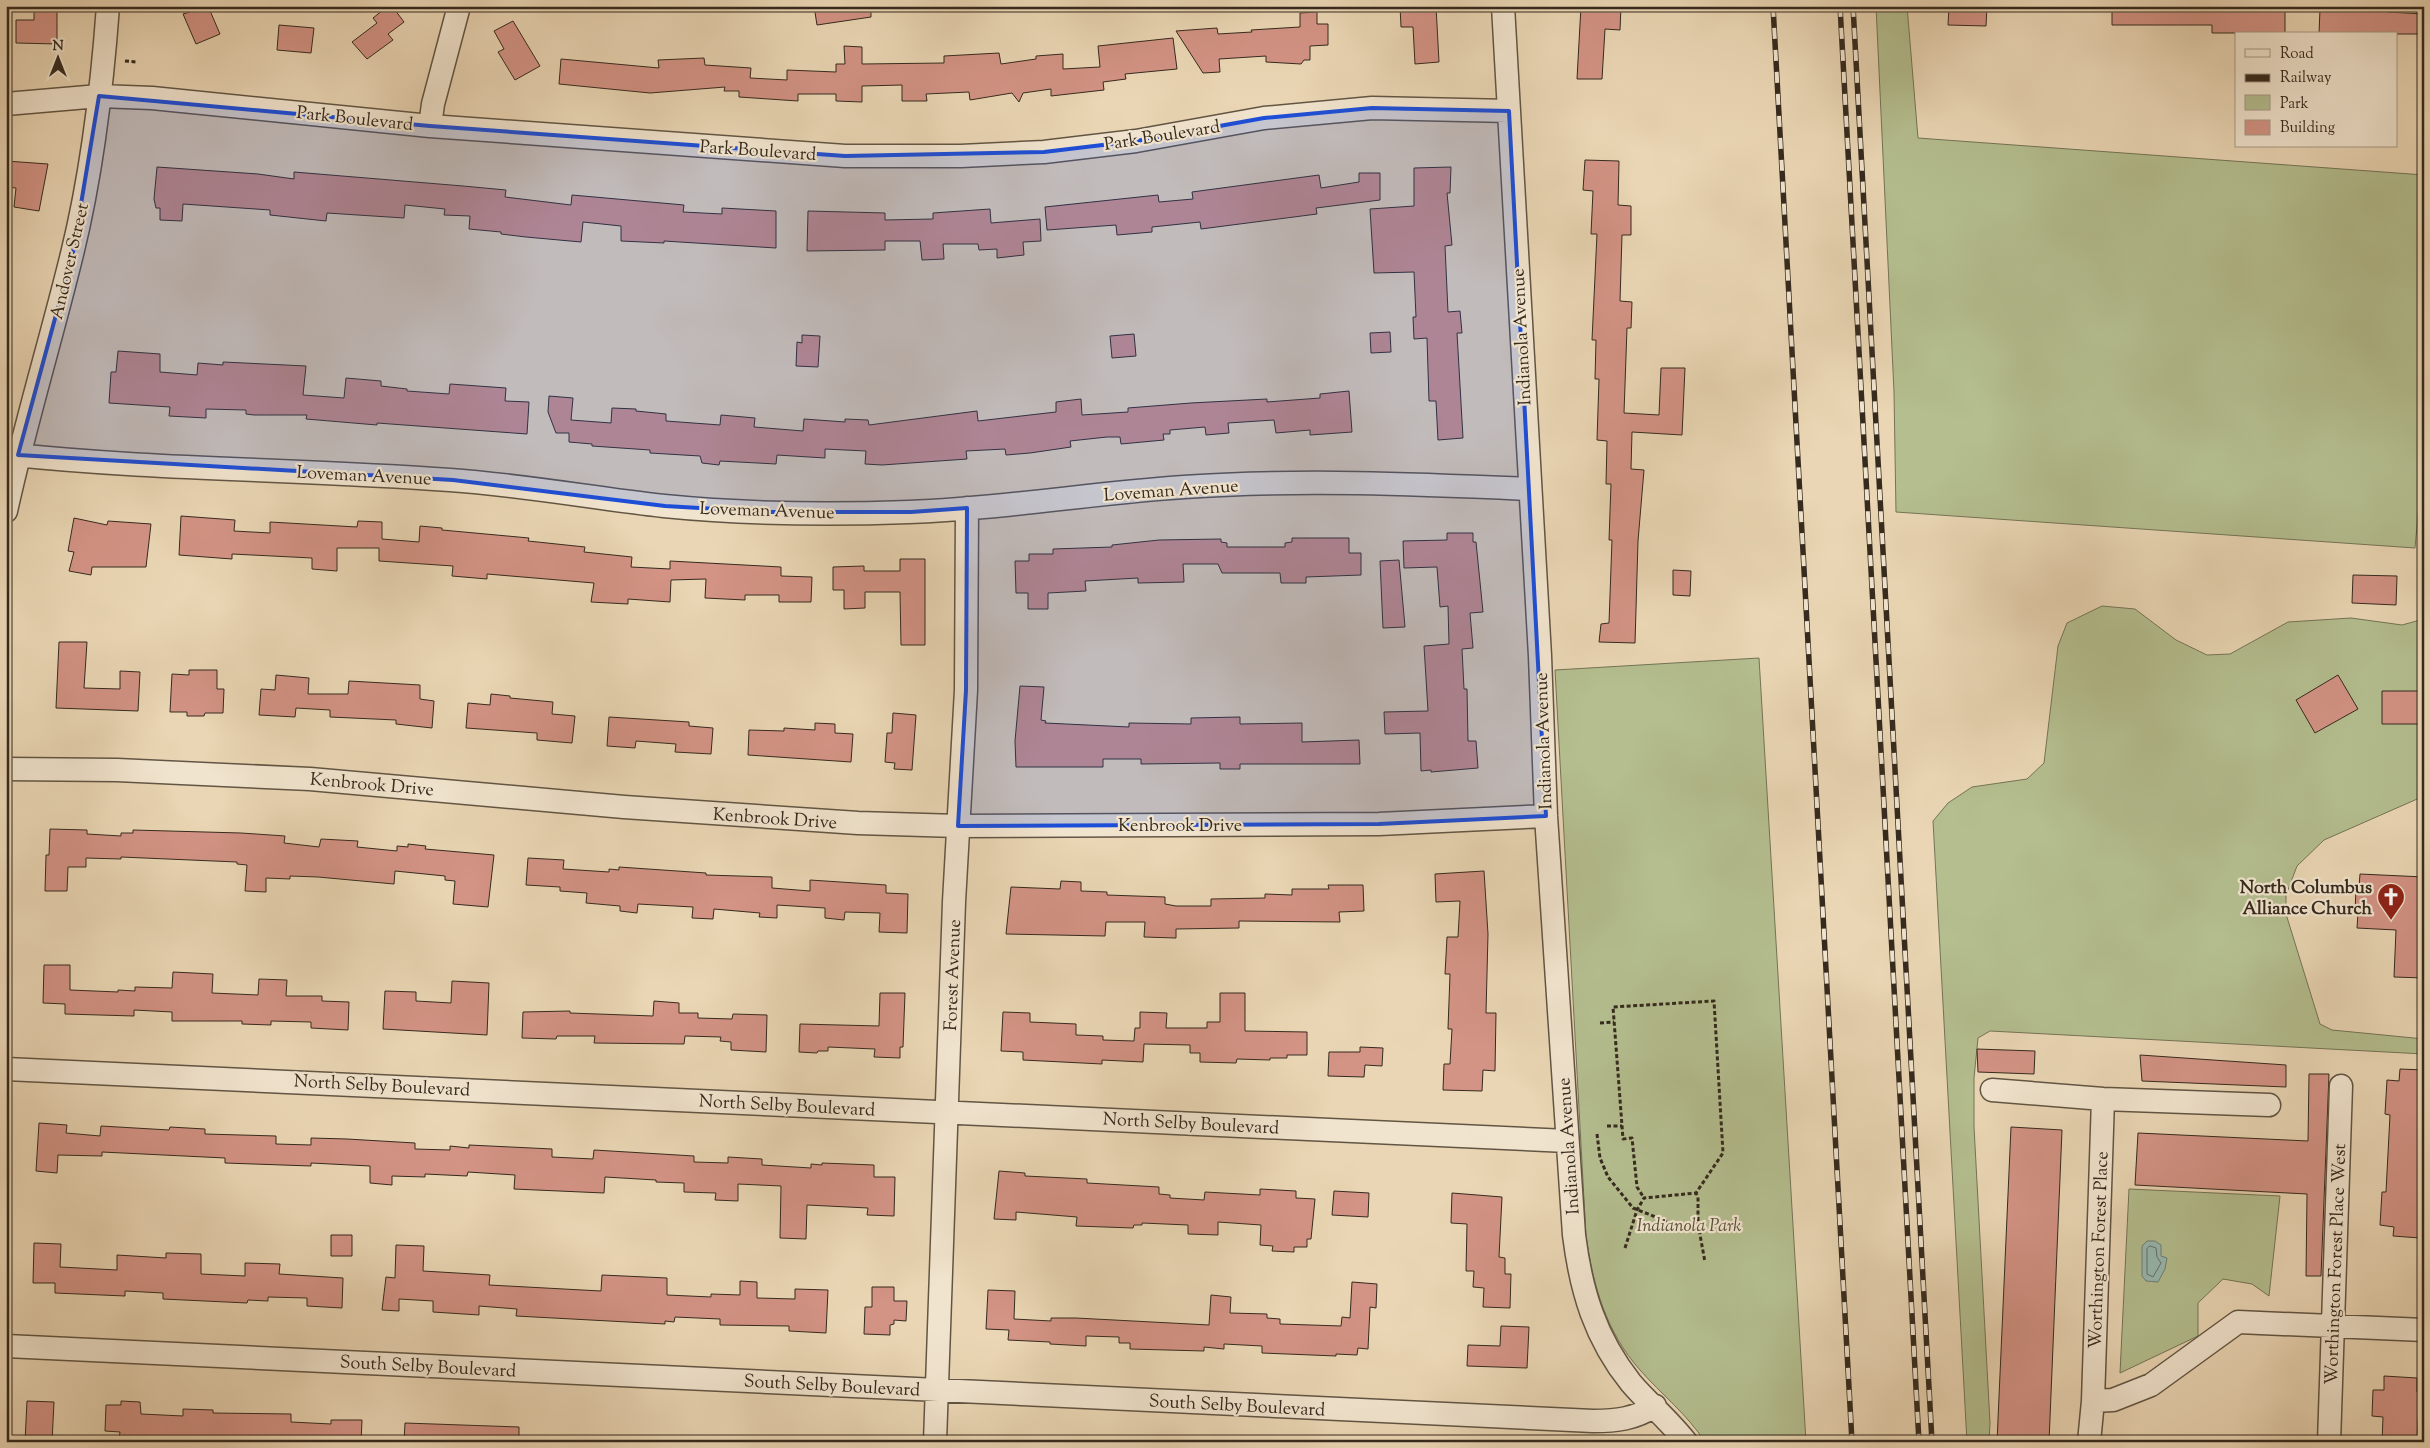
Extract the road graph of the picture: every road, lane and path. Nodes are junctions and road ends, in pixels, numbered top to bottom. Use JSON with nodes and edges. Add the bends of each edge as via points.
{"nodes":[{"id":1,"x":108,"y":6,"type":"edge"},
{"id":2,"x":459,"y":6,"type":"edge"},
{"id":3,"x":1503,"y":6,"type":"edge"},
{"id":4,"x":99,"y":96,"type":"junction"},
{"id":5,"x":6,"y":104,"type":"edge"},
{"id":6,"x":1510,"y":111,"type":"junction"},
{"id":7,"x":430,"y":126,"type":"junction"},
{"id":8,"x":12,"y":455,"type":"edge"},
{"id":9,"x":1529,"y":489,"type":"junction"},
{"id":10,"x":967,"y":508,"type":"junction"},
{"id":11,"x":6,"y":510,"type":"edge"},
{"id":12,"x":6,"y":769,"type":"edge"},
{"id":13,"x":1546,"y":816,"type":"junction"},
{"id":14,"x":958,"y":826,"type":"junction"},
{"id":15,"x":1614,"y":1022,"type":"junction"},
{"id":16,"x":1600,"y":1023,"type":"dead end"},
{"id":17,"x":6,"y":1069,"type":"edge"},
{"id":18,"x":2341,"y":1086,"type":"dead end"},
{"id":19,"x":1992,"y":1090,"type":"dead end"},
{"id":20,"x":2103,"y":1099,"type":"junction"},
{"id":21,"x":2269,"y":1105,"type":"dead end"},
{"id":22,"x":947,"y":1112,"type":"junction"},
{"id":23,"x":1607,"y":1126,"type":"dead end"},
{"id":24,"x":1622,"y":1126,"type":"junction"},
{"id":25,"x":1597,"y":1134,"type":"dead end"},
{"id":26,"x":1567,"y":1141,"type":"junction"},
{"id":27,"x":1696,"y":1193,"type":"junction"},
{"id":28,"x":1644,"y":1198,"type":"junction"},
{"id":29,"x":1637,"y":1210,"type":"junction"},
{"id":30,"x":1698,"y":1224,"type":"junction"},
{"id":31,"x":1625,"y":1248,"type":"dead end"},
{"id":32,"x":1705,"y":1262,"type":"dead end"},
{"id":33,"x":2333,"y":1326,"type":"junction"},
{"id":34,"x":2424,"y":1330,"type":"edge"},
{"id":35,"x":6,"y":1346,"type":"edge"},
{"id":36,"x":938,"y":1390,"type":"junction"},
{"id":37,"x":2093,"y":1401,"type":"junction"},
{"id":38,"x":1655,"y":1406,"type":"junction"},
{"id":39,"x":935,"y":1442,"type":"edge"},
{"id":40,"x":1686,"y":1442,"type":"edge"},
{"id":41,"x":2090,"y":1442,"type":"edge"},
{"id":42,"x":2328,"y":1442,"type":"edge"}],
"edges":[{"from":1,"to":4,"type":"street","name":"Andover Street"},
{"from":2,"to":7,"type":"street","via":[[432,104]]},
{"from":3,"to":6,"type":"street","name":"Indianola Avenue"},
{"from":4,"to":5,"type":"street","name":"Park Boulevard"},
{"from":4,"to":7,"type":"street","name":"Park Boulevard","via":[[152,98]]},
{"from":4,"to":8,"type":"street","name":"Andover Street","via":[[73,252]]},
{"from":6,"to":7,"type":"street","name":"Park Boulevard","via":[[1372,108],[1264,118],[1136,141],[1044,152],[960,156],[836,156]]},
{"from":6,"to":9,"type":"street","name":"Indianola Avenue"},
{"from":8,"to":10,"type":"street","name":"Loveman Avenue","via":[[130,465],[453,480],[665,506],[768,512],[911,512]]},
{"from":8,"to":11,"type":"street","name":"Andover Street"},
{"from":9,"to":10,"type":"street","name":"Loveman Avenue","via":[[1293,483],[1184,487]]},
{"from":9,"to":13,"type":"street","name":"Indianola Avenue"},
{"from":10,"to":14,"type":"street","name":"Forest Avenue","via":[[966,690]]},
{"from":12,"to":14,"type":"street","name":"Kenbrook Drive","via":[[117,770],[310,779],[624,807],[858,823]]},
{"from":13,"to":14,"type":"street","name":"Kenbrook Drive","via":[[1379,824]]},
{"from":13,"to":26,"type":"street","name":"Indianola Avenue"},
{"from":14,"to":22,"type":"street","name":"Forest Avenue"},
{"from":15,"to":16,"type":"path"},
{"from":15,"to":24,"type":"path"},
{"from":15,"to":27,"type":"path","via":[[1613,1007],[1714,1002],[1723,1153]]},
{"from":17,"to":22,"type":"street","name":"North Selby Boulevard"},
{"from":18,"to":33,"type":"street","name":"Worthington Forest Place West"},
{"from":19,"to":20,"type":"street"},
{"from":20,"to":21,"type":"street"},
{"from":20,"to":37,"type":"street","name":"Worthington Forest Place"},
{"from":22,"to":26,"type":"street","name":"North Selby Boulevard"},
{"from":22,"to":36,"type":"street","name":"Forest Avenue"},
{"from":23,"to":24,"type":"path"},
{"from":24,"to":28,"type":"path","via":[[1623,1139],[1632,1138],[1637,1187]]},
{"from":25,"to":29,"type":"path","via":[[1600,1158],[1608,1177]]},
{"from":26,"to":38,"type":"street","name":"Indianola Avenue","via":[[1574,1235],[1584,1295],[1614,1359],[1632,1384]]},
{"from":27,"to":28,"type":"path"},
{"from":27,"to":30,"type":"path"},
{"from":28,"to":29,"type":"path"},
{"from":29,"to":30,"type":"path","via":[[1676,1225]]},
{"from":29,"to":31,"type":"path"},
{"from":30,"to":32,"type":"path"},
{"from":33,"to":34,"type":"street"},
{"from":33,"to":37,"type":"street","via":[[2238,1322],[2151,1385],[2113,1400]]},
{"from":33,"to":42,"type":"street","name":"Worthington Forest Place West"},
{"from":35,"to":36,"type":"street","name":"South Selby Boulevard"},
{"from":36,"to":38,"type":"street","name":"South Selby Boulevard","via":[[1593,1421],[1622,1421]]},
{"from":36,"to":39,"type":"street","name":"Forest Avenue"},
{"from":37,"to":41,"type":"street","name":"Worthington Forest Place"},
{"from":38,"to":40,"type":"street","name":"Indianola Avenue"}]}
